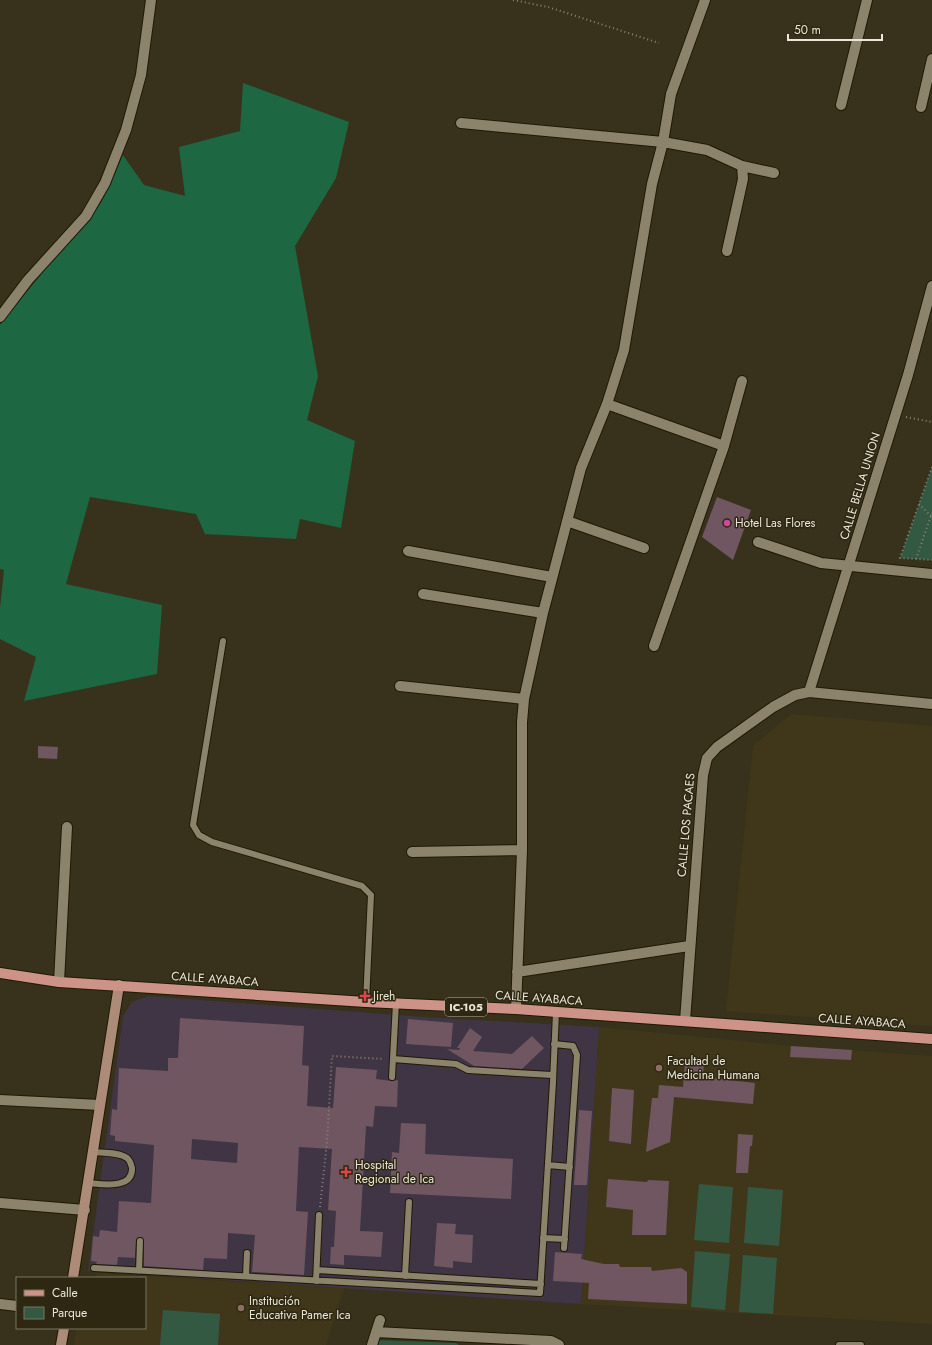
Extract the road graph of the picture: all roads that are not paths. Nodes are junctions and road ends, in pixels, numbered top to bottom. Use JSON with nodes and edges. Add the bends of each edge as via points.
{"nodes":[{"id":1,"x":151,"y":0,"type":"edge"},
{"id":2,"x":705,"y":0,"type":"edge"},
{"id":3,"x":867,"y":0,"type":"edge"},
{"id":4,"x":932,"y":59,"type":"edge"},
{"id":5,"x":841,"y":105,"type":"dead end"},
{"id":6,"x":921,"y":108,"type":"dead end"},
{"id":7,"x":461,"y":124,"type":"dead end"},
{"id":8,"x":663,"y":142,"type":"junction"},
{"id":9,"x":742,"y":166,"type":"junction"},
{"id":10,"x":774,"y":173,"type":"dead end"},
{"id":11,"x":727,"y":251,"type":"dead end"},
{"id":12,"x":932,"y":286,"type":"edge"},
{"id":13,"x":0,"y":317,"type":"edge"},
{"id":14,"x":742,"y":381,"type":"dead end"},
{"id":15,"x":607,"y":404,"type":"junction"},
{"id":16,"x":724,"y":446,"type":"junction"},
{"id":17,"x":567,"y":521,"type":"junction"},
{"id":18,"x":758,"y":542,"type":"dead end"},
{"id":19,"x":644,"y":548,"type":"dead end"},
{"id":20,"x":408,"y":551,"type":"dead end"},
{"id":21,"x":849,"y":566,"type":"junction"},
{"id":22,"x":932,"y":574,"type":"edge"},
{"id":23,"x":552,"y":577,"type":"junction"},
{"id":24,"x":423,"y":594,"type":"dead end"},
{"id":25,"x":543,"y":612,"type":"junction"},
{"id":26,"x":223,"y":641,"type":"dead end"},
{"id":27,"x":654,"y":646,"type":"dead end"},
{"id":28,"x":400,"y":686,"type":"dead end"},
{"id":29,"x":809,"y":692,"type":"junction"},
{"id":30,"x":524,"y":699,"type":"junction"},
{"id":31,"x":932,"y":704,"type":"edge"},
{"id":32,"x":67,"y":827,"type":"dead end"},
{"id":33,"x":522,"y":850,"type":"junction"},
{"id":34,"x":412,"y":852,"type":"dead end"},
{"id":35,"x":689,"y":946,"type":"junction"},
{"id":36,"x":517,"y":972,"type":"junction"},
{"id":37,"x":0,"y":974,"type":"edge"},
{"id":38,"x":59,"y":982,"type":"junction"},
{"id":39,"x":119,"y":986,"type":"junction"},
{"id":40,"x":366,"y":1002,"type":"junction"},
{"id":41,"x":396,"y":1003,"type":"junction"},
{"id":42,"x":516,"y":1009,"type":"junction"},
{"id":43,"x":556,"y":1012,"type":"junction"},
{"id":44,"x":685,"y":1022,"type":"junction"},
{"id":45,"x":932,"y":1039,"type":"edge"},
{"id":46,"x":554,"y":1044,"type":"junction"},
{"id":47,"x":393,"y":1059,"type":"junction"},
{"id":48,"x":552,"y":1075,"type":"junction"},
{"id":49,"x":392,"y":1077,"type":"dead end"},
{"id":50,"x":0,"y":1100,"type":"edge"},
{"id":51,"x":100,"y":1105,"type":"junction"},
{"id":52,"x":93,"y":1152,"type":"junction"},
{"id":53,"x":548,"y":1165,"type":"junction"},
{"id":54,"x":570,"y":1167,"type":"junction"},
{"id":55,"x":89,"y":1183,"type":"junction"},
{"id":56,"x":409,"y":1202,"type":"dead end"},
{"id":57,"x":0,"y":1203,"type":"edge"},
{"id":58,"x":85,"y":1210,"type":"junction"},
{"id":59,"x":319,"y":1215,"type":"road end"},
{"id":60,"x":543,"y":1238,"type":"junction"},
{"id":61,"x":565,"y":1239,"type":"junction"},
{"id":62,"x":140,"y":1240,"type":"dead end"},
{"id":63,"x":564,"y":1248,"type":"dead end"},
{"id":64,"x":247,"y":1253,"type":"dead end"},
{"id":65,"x":94,"y":1268,"type":"dead end"},
{"id":66,"x":317,"y":1270,"type":"junction"},
{"id":67,"x":139,"y":1271,"type":"junction"},
{"id":68,"x":246,"y":1276,"type":"junction"},
{"id":69,"x":405,"y":1276,"type":"junction"},
{"id":70,"x":73,"y":1277,"type":"edge"},
{"id":71,"x":316,"y":1281,"type":"junction"},
{"id":72,"x":540,"y":1284,"type":"junction"},
{"id":73,"x":0,"y":1304,"type":"edge"},
{"id":74,"x":16,"y":1306,"type":"edge"},
{"id":75,"x":380,"y":1320,"type":"dead end"},
{"id":76,"x":64,"y":1329,"type":"edge"},
{"id":77,"x":376,"y":1332,"type":"junction"},
{"id":78,"x":471,"y":1341,"type":"edge"},
{"id":79,"x":61,"y":1345,"type":"edge"},
{"id":80,"x":372,"y":1345,"type":"edge"},
{"id":81,"x":559,"y":1345,"type":"edge"},
{"id":82,"x":839,"y":1345,"type":"edge"},
{"id":83,"x":861,"y":1345,"type":"edge"}],
"edges":[{"from":1,"to":13,"type":"street","via":[[141,75],[126,130],[105,183],[86,216],[32,275]]},
{"from":2,"to":8,"type":"street","via":[[672,94]]},
{"from":3,"to":5,"type":"street"},
{"from":4,"to":6,"type":"street"},
{"from":7,"to":8,"type":"street"},
{"from":8,"to":9,"type":"street","via":[[707,150]]},
{"from":8,"to":15,"type":"street","via":[[652,184],[624,350]]},
{"from":9,"to":10,"type":"street"},
{"from":9,"to":11,"type":"street","via":[[743,178]]},
{"from":12,"to":21,"type":"street","name":"CALLE BELLA UNION","via":[[896,415]]},
{"from":14,"to":16,"type":"street"},
{"from":15,"to":16,"type":"street"},
{"from":15,"to":17,"type":"street","via":[[588,449]]},
{"from":16,"to":27,"type":"street"},
{"from":17,"to":19,"type":"street"},
{"from":17,"to":23,"type":"street"},
{"from":18,"to":21,"type":"street","via":[[821,563]]},
{"from":20,"to":23,"type":"street"},
{"from":21,"to":22,"type":"street"},
{"from":21,"to":29,"type":"street","name":"CALLE BELLA UNION"},
{"from":23,"to":25,"type":"street"},
{"from":24,"to":25,"type":"street"},
{"from":25,"to":30,"type":"street"},
{"from":26,"to":40,"type":"lane","via":[[193,825],[199,835],[212,842],[367,889],[371,895]]},
{"from":28,"to":30,"type":"street"},
{"from":29,"to":31,"type":"street","name":"CALLE LOS PACAES"},
{"from":29,"to":35,"type":"street","name":"CALLE LOS PACAES","via":[[795,695],[773,707],[717,747],[707,758],[703,775]]},
{"from":30,"to":33,"type":"street"},
{"from":32,"to":38,"type":"street"},
{"from":33,"to":34,"type":"street"},
{"from":33,"to":36,"type":"street"},
{"from":35,"to":36,"type":"street"},
{"from":35,"to":44,"type":"street","name":"CALLE LOS PACAES"},
{"from":36,"to":42,"type":"street"},
{"from":37,"to":38,"type":"main road","name":"CALLE AYABACA","number":"IC-105"},
{"from":38,"to":39,"type":"main road","name":"CALLE AYABACA","number":"IC-105"},
{"from":39,"to":40,"type":"main road","name":"CALLE AYABACA","number":"IC-105"},
{"from":39,"to":51,"type":"street"},
{"from":40,"to":41,"type":"main road","name":"CALLE AYABACA","number":"IC-105"},
{"from":41,"to":42,"type":"main road","name":"CALLE AYABACA","number":"IC-105"},
{"from":41,"to":47,"type":"lane"},
{"from":42,"to":43,"type":"main road","name":"CALLE AYABACA","number":"IC-105"},
{"from":43,"to":44,"type":"main road","name":"CALLE AYABACA","number":"IC-105"},
{"from":43,"to":46,"type":"lane"},
{"from":44,"to":45,"type":"main road","name":"CALLE AYABACA","number":"IC-105"},
{"from":46,"to":48,"type":"lane"},
{"from":46,"to":54,"type":"lane","via":[[573,1046],[577,1055]]},
{"from":47,"to":48,"type":"lane","via":[[456,1064],[468,1070]]},
{"from":47,"to":49,"type":"lane"},
{"from":48,"to":53,"type":"lane"},
{"from":50,"to":51,"type":"street"},
{"from":51,"to":52,"type":"street"},
{"from":52,"to":55,"type":"street"},
{"from":52,"to":55,"type":"lane","via":[[127,1158],[132,1171],[127,1180],[120,1184]]},
{"from":53,"to":54,"type":"lane"},
{"from":53,"to":60,"type":"lane"},
{"from":54,"to":61,"type":"lane"},
{"from":55,"to":58,"type":"street"},
{"from":56,"to":69,"type":"lane"},
{"from":57,"to":58,"type":"street"},
{"from":58,"to":70,"type":"street"},
{"from":59,"to":66,"type":"lane"},
{"from":60,"to":61,"type":"lane"},
{"from":60,"to":72,"type":"lane"},
{"from":61,"to":63,"type":"lane"},
{"from":62,"to":67,"type":"lane"},
{"from":64,"to":68,"type":"lane"},
{"from":65,"to":67,"type":"lane"},
{"from":66,"to":69,"type":"lane"},
{"from":66,"to":71,"type":"lane"},
{"from":67,"to":68,"type":"lane"},
{"from":68,"to":71,"type":"lane"},
{"from":69,"to":72,"type":"lane"},
{"from":71,"to":72,"type":"lane","via":[[540,1293]]},
{"from":73,"to":74,"type":"street"},
{"from":75,"to":77,"type":"street"},
{"from":76,"to":79,"type":"street"},
{"from":77,"to":78,"type":"street"},
{"from":77,"to":80,"type":"street"},
{"from":78,"to":81,"type":"street","via":[[551,1341]]},
{"from":82,"to":83,"type":"lane"}]}
